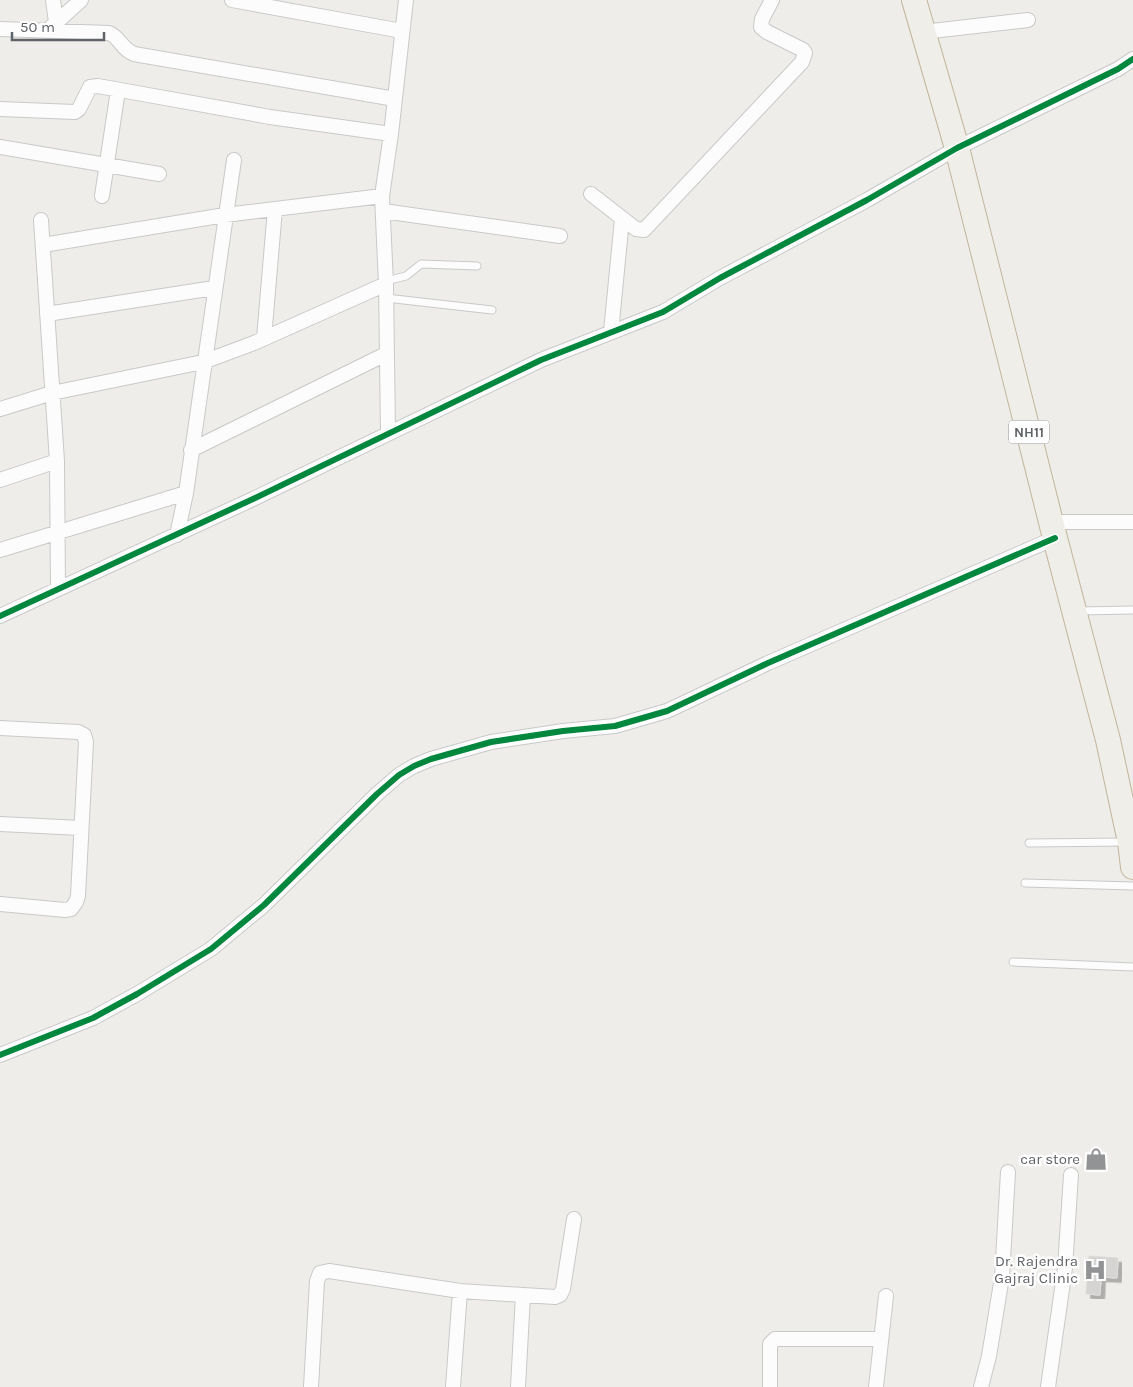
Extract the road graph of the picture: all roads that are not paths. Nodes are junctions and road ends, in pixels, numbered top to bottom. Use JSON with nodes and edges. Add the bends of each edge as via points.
{"nodes":[{"id":1,"x":53,"y":0,"type":"edge"},
{"id":2,"x":81,"y":0,"type":"edge"},
{"id":3,"x":232,"y":0,"type":"edge"},
{"id":4,"x":406,"y":0,"type":"edge"},
{"id":5,"x":772,"y":0,"type":"edge"},
{"id":6,"x":914,"y":0,"type":"edge"},
{"id":7,"x":1028,"y":20,"type":"dead end"},
{"id":8,"x":52,"y":26,"type":"junction"},
{"id":9,"x":0,"y":29,"type":"edge"},
{"id":10,"x":402,"y":31,"type":"junction"},
{"id":11,"x":923,"y":32,"type":"junction"},
{"id":12,"x":1133,"y":59,"type":"edge"},
{"id":13,"x":118,"y":90,"type":"junction"},
{"id":14,"x":395,"y":99,"type":"junction"},
{"id":15,"x":0,"y":109,"type":"edge"},
{"id":16,"x":391,"y":134,"type":"junction"},
{"id":17,"x":0,"y":146,"type":"edge"},
{"id":18,"x":957,"y":148,"type":"junction"},
{"id":19,"x":234,"y":160,"type":"dead end"},
{"id":20,"x":107,"y":165,"type":"junction"},
{"id":21,"x":159,"y":174,"type":"dead end"},
{"id":22,"x":591,"y":194,"type":"dead end"},
{"id":23,"x":102,"y":196,"type":"dead end"},
{"id":24,"x":382,"y":196,"type":"junction"},
{"id":25,"x":275,"y":209,"type":"junction"},
{"id":26,"x":383,"y":211,"type":"junction"},
{"id":27,"x":225,"y":215,"type":"junction"},
{"id":28,"x":622,"y":219,"type":"junction"},
{"id":29,"x":41,"y":220,"type":"dead end"},
{"id":30,"x":560,"y":236,"type":"dead end"},
{"id":31,"x":43,"y":245,"type":"junction"},
{"id":32,"x":477,"y":266,"type":"dead end"},
{"id":33,"x":214,"y":288,"type":"junction"},
{"id":34,"x":386,"y":288,"type":"junction"},
{"id":35,"x":492,"y":310,"type":"dead end"},
{"id":36,"x":47,"y":314,"type":"junction"},
{"id":37,"x":611,"y":332,"type":"junction"},
{"id":38,"x":264,"y":338,"type":"junction"},
{"id":39,"x":386,"y":354,"type":"junction"},
{"id":40,"x":203,"y":362,"type":"junction"},
{"id":41,"x":52,"y":393,"type":"junction"},
{"id":42,"x":0,"y":409,"type":"edge"},
{"id":43,"x":388,"y":433,"type":"junction"},
{"id":44,"x":191,"y":450,"type":"junction"},
{"id":45,"x":57,"y":462,"type":"junction"},
{"id":46,"x":0,"y":480,"type":"edge"},
{"id":47,"x":186,"y":493,"type":"junction"},
{"id":48,"x":1133,"y":522,"type":"edge"},
{"id":49,"x":1053,"y":530,"type":"junction"},
{"id":50,"x":58,"y":532,"type":"junction"},
{"id":51,"x":178,"y":535,"type":"junction"},
{"id":52,"x":0,"y":550,"type":"edge"},
{"id":53,"x":58,"y":589,"type":"junction"},
{"id":54,"x":1133,"y":610,"type":"edge"},
{"id":55,"x":1075,"y":611,"type":"junction"},
{"id":56,"x":0,"y":616,"type":"edge"},
{"id":57,"x":0,"y":728,"type":"edge"},
{"id":58,"x":0,"y":824,"type":"edge"},
{"id":59,"x":81,"y":828,"type":"junction"},
{"id":60,"x":1130,"y":842,"type":"junction"},
{"id":61,"x":1030,"y":843,"type":"dead end"},
{"id":62,"x":1133,"y":867,"type":"edge"},
{"id":63,"x":1025,"y":883,"type":"dead end"},
{"id":64,"x":1133,"y":886,"type":"edge"},
{"id":65,"x":0,"y":904,"type":"edge"},
{"id":66,"x":1013,"y":962,"type":"dead end"},
{"id":67,"x":1133,"y":967,"type":"edge"},
{"id":68,"x":0,"y":1055,"type":"edge"},
{"id":69,"x":1008,"y":1172,"type":"dead end"},
{"id":70,"x":1071,"y":1175,"type":"dead end"},
{"id":71,"x":574,"y":1219,"type":"dead end"},
{"id":72,"x":460,"y":1291,"type":"junction"},
{"id":73,"x":524,"y":1295,"type":"junction"},
{"id":74,"x":886,"y":1296,"type":"dead end"},
{"id":75,"x":881,"y":1339,"type":"junction"},
{"id":76,"x":310,"y":1387,"type":"edge"},
{"id":77,"x":453,"y":1387,"type":"edge"},
{"id":78,"x":518,"y":1387,"type":"edge"},
{"id":79,"x":770,"y":1387,"type":"edge"},
{"id":80,"x":876,"y":1387,"type":"edge"},
{"id":81,"x":981,"y":1387,"type":"edge"},
{"id":82,"x":1048,"y":1387,"type":"edge"}],
"edges":[{"from":1,"to":8,"type":"street"},
{"from":2,"to":8,"type":"street"},
{"from":3,"to":10,"type":"street"},
{"from":4,"to":10,"type":"street"},
{"from":5,"to":28,"type":"street","via":[[761,27],[803,50],[802,62],[646,228],[638,230]]},
{"from":6,"to":11,"type":"highway","number":"NH11"},
{"from":7,"to":11,"type":"street"},
{"from":8,"to":9,"type":"street"},
{"from":8,"to":14,"type":"street","via":[[109,33],[124,49],[134,54]]},
{"from":10,"to":14,"type":"street"},
{"from":11,"to":18,"type":"highway","number":"NH11"},
{"from":12,"to":18,"type":"street"},
{"from":13,"to":15,"type":"street","via":[[90,87],[74,112]]},
{"from":13,"to":16,"type":"street"},
{"from":13,"to":20,"type":"street"},
{"from":14,"to":16,"type":"street"},
{"from":16,"to":24,"type":"street"},
{"from":17,"to":20,"type":"street"},
{"from":18,"to":37,"type":"street","via":[[663,312]]},
{"from":18,"to":49,"type":"highway","number":"NH11"},
{"from":19,"to":27,"type":"street"},
{"from":20,"to":21,"type":"street"},
{"from":20,"to":23,"type":"street"},
{"from":22,"to":28,"type":"street"},
{"from":24,"to":25,"type":"street"},
{"from":24,"to":26,"type":"street"},
{"from":25,"to":27,"type":"street"},
{"from":25,"to":38,"type":"street"},
{"from":26,"to":30,"type":"street"},
{"from":26,"to":34,"type":"street"},
{"from":27,"to":31,"type":"street"},
{"from":27,"to":33,"type":"street"},
{"from":28,"to":37,"type":"street"},
{"from":29,"to":31,"type":"street"},
{"from":31,"to":36,"type":"street"},
{"from":32,"to":34,"type":"lane","via":[[421,264]]},
{"from":33,"to":36,"type":"street"},
{"from":33,"to":40,"type":"street"},
{"from":34,"to":35,"type":"lane"},
{"from":34,"to":38,"type":"street"},
{"from":34,"to":39,"type":"street"},
{"from":36,"to":41,"type":"street"},
{"from":37,"to":43,"type":"street","via":[[541,360]]},
{"from":38,"to":40,"type":"street"},
{"from":39,"to":43,"type":"street"},
{"from":39,"to":44,"type":"street"},
{"from":40,"to":41,"type":"street"},
{"from":40,"to":44,"type":"street"},
{"from":41,"to":42,"type":"street"},
{"from":41,"to":45,"type":"street"},
{"from":43,"to":51,"type":"street"},
{"from":44,"to":47,"type":"street"},
{"from":45,"to":46,"type":"street"},
{"from":45,"to":50,"type":"street"},
{"from":47,"to":50,"type":"street"},
{"from":47,"to":51,"type":"street"},
{"from":48,"to":49,"type":"street"},
{"from":49,"to":55,"type":"highway","number":"NH11"},
{"from":49,"to":68,"type":"street","via":[[667,711],[615,726],[491,742],[414,766],[399,775],[264,905],[210,949],[93,1018]]},
{"from":50,"to":52,"type":"street"},
{"from":50,"to":53,"type":"street"},
{"from":51,"to":53,"type":"street"},
{"from":53,"to":56,"type":"street"},
{"from":54,"to":55,"type":"lane"},
{"from":55,"to":60,"type":"highway","number":"NH11"},
{"from":57,"to":59,"type":"street","via":[[74,732],[84,736]]},
{"from":58,"to":59,"type":"street"},
{"from":59,"to":65,"type":"street","via":[[78,896],[74,907],[65,910]]},
{"from":60,"to":61,"type":"lane"},
{"from":60,"to":62,"type":"highway","number":"NH11"},
{"from":63,"to":64,"type":"lane"},
{"from":66,"to":67,"type":"lane"},
{"from":69,"to":81,"type":"street","via":[[1002,1277]]},
{"from":70,"to":82,"type":"street","via":[[1065,1268]]},
{"from":71,"to":73,"type":"street","via":[[562,1292],[555,1297]]},
{"from":72,"to":73,"type":"street"},
{"from":72,"to":76,"type":"street","via":[[329,1271],[320,1273]]},
{"from":72,"to":77,"type":"street"},
{"from":73,"to":78,"type":"street"},
{"from":74,"to":75,"type":"street"},
{"from":75,"to":79,"type":"street","via":[[773,1340]]},
{"from":75,"to":80,"type":"street"}]}
